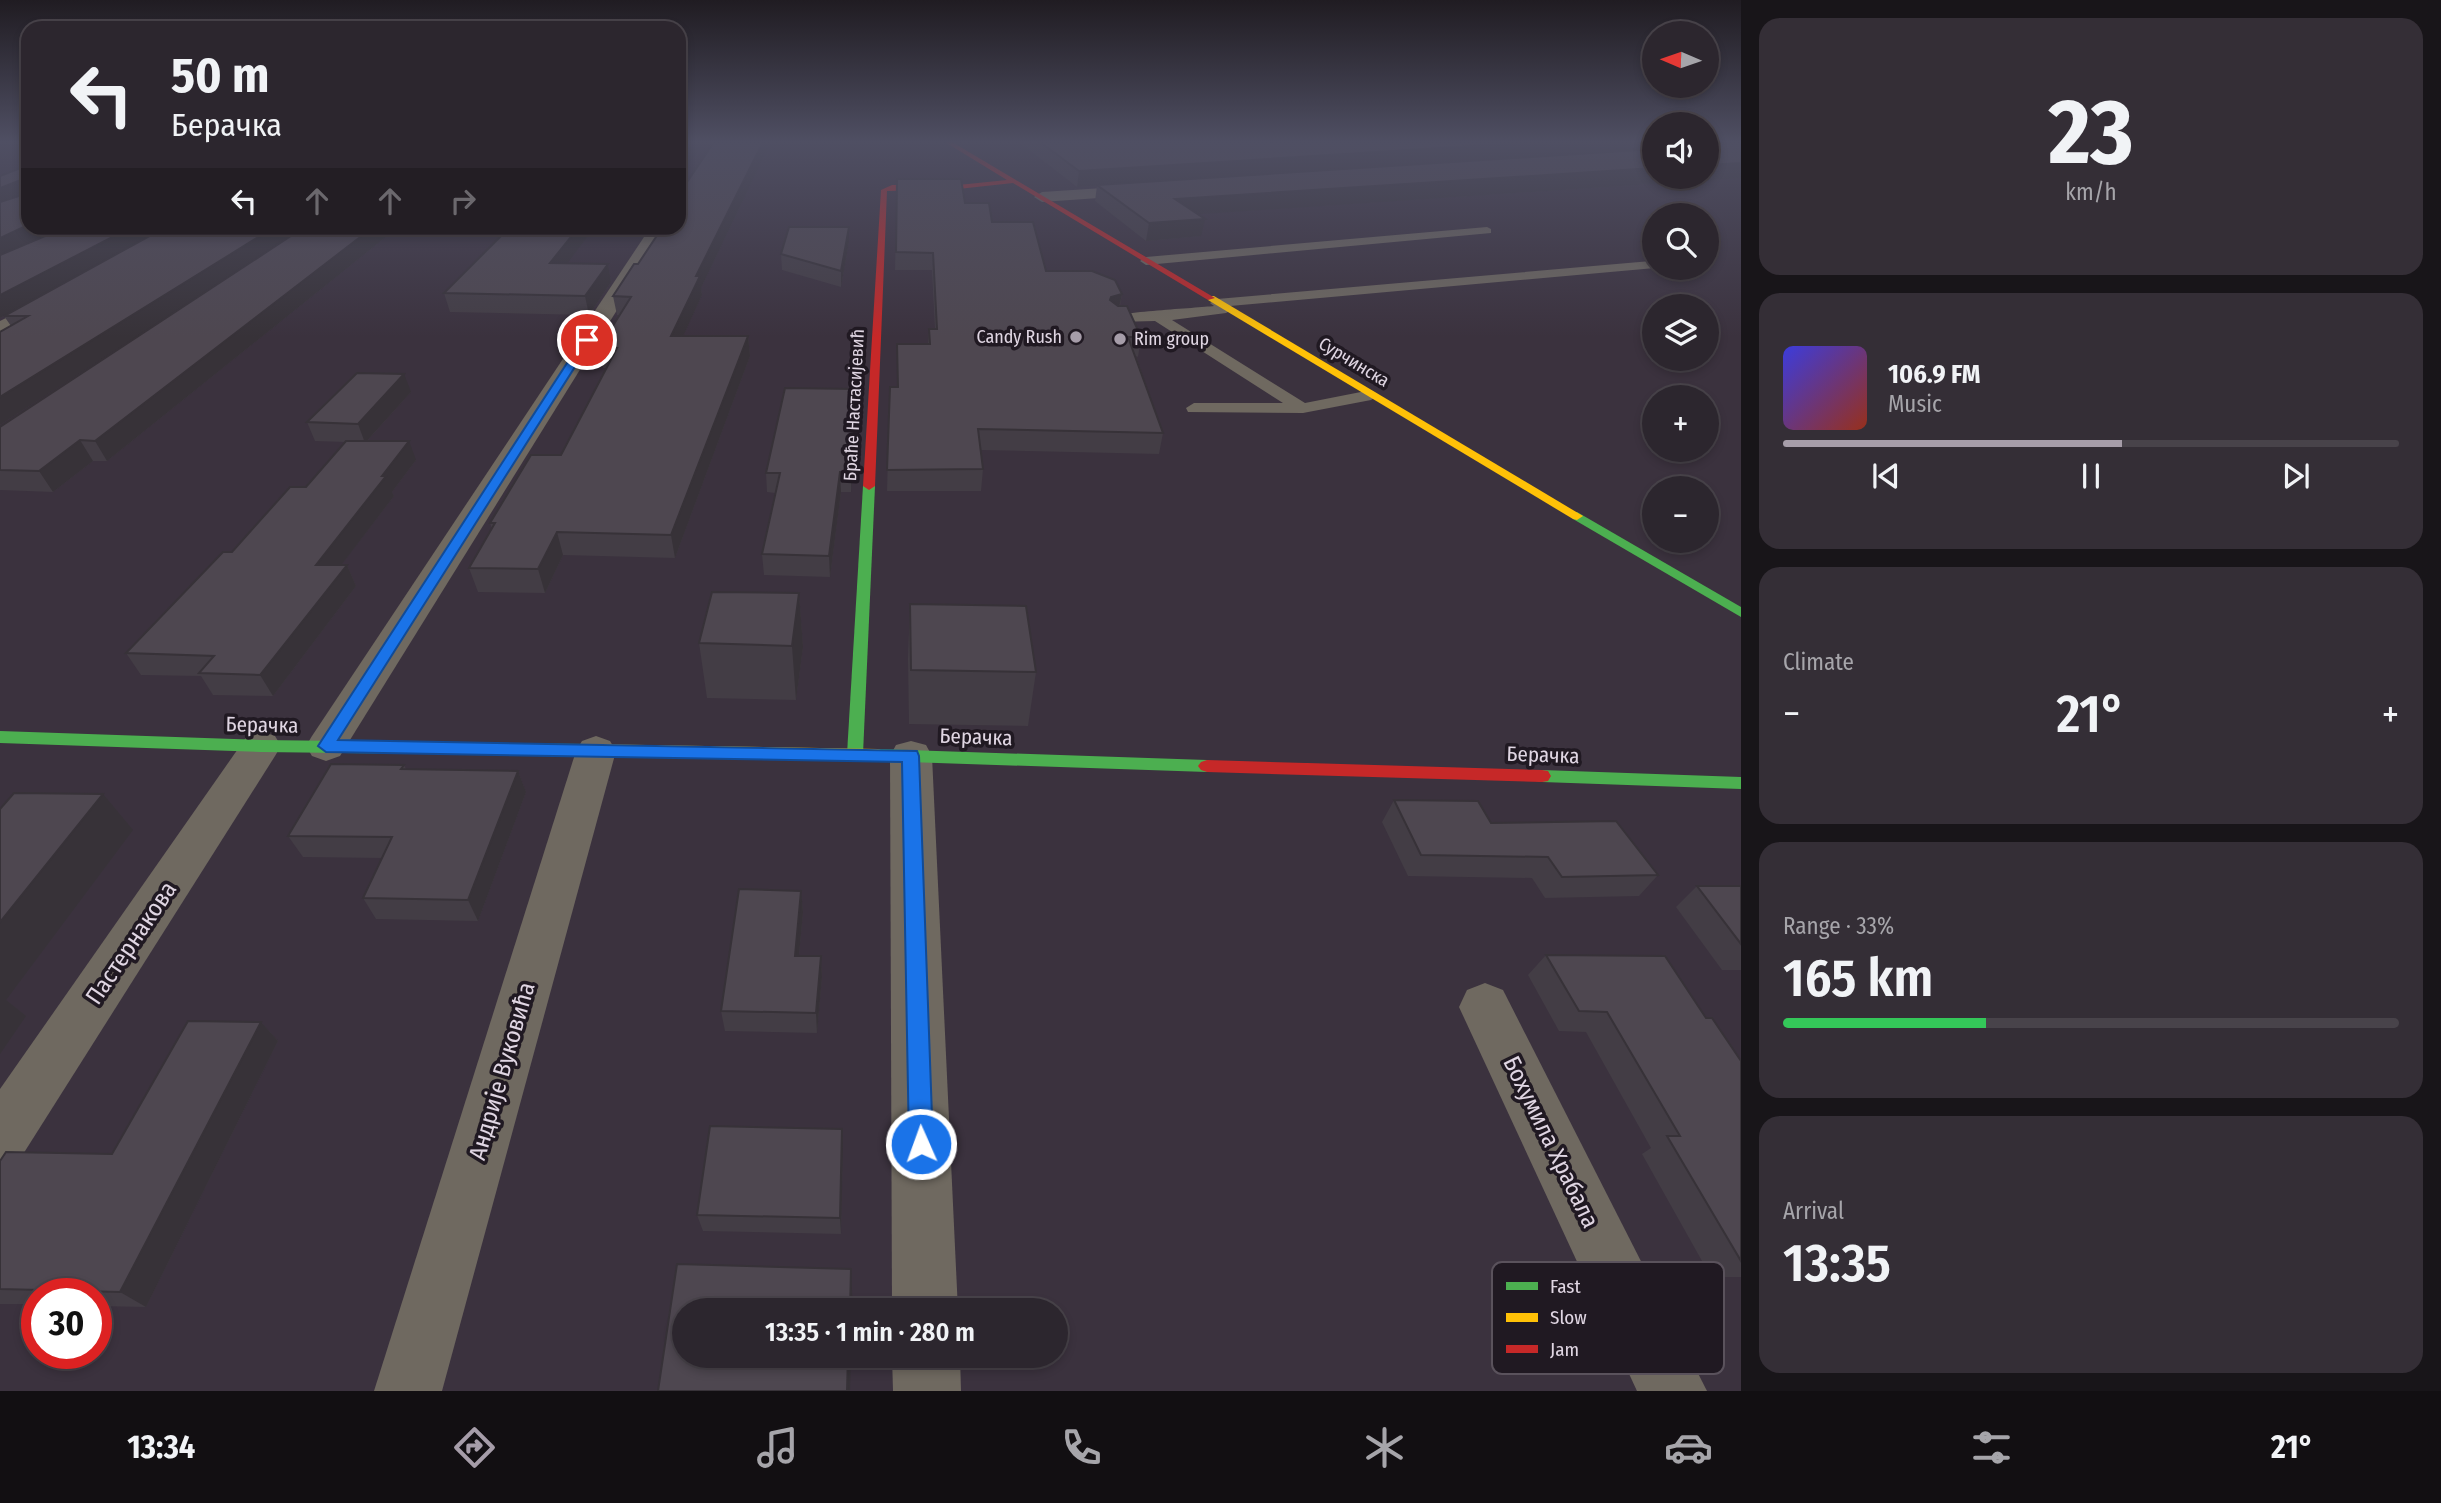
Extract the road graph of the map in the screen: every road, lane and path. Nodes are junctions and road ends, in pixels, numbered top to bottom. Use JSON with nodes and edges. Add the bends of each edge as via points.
{"nodes":[{"id":1,"x":883,"y":207,"type":"edge"},
{"id":2,"x":1058,"y":207,"type":"edge"},
{"id":3,"x":1487,"y":231,"type":"dead end"},
{"id":4,"x":654,"y":235,"type":"edge"},
{"id":5,"x":1146,"y":261,"type":"junction"},
{"id":6,"x":1642,"y":266,"type":"edge"},
{"id":7,"x":72,"y":290,"type":"edge"},
{"id":8,"x":1222,"y":306,"type":"junction"},
{"id":9,"x":1158,"y":317,"type":"junction"},
{"id":10,"x":1116,"y":318,"type":"edge"},
{"id":11,"x":0,"y":330,"type":"edge"},
{"id":12,"x":1371,"y":394,"type":"junction"},
{"id":13,"x":1195,"y":408,"type":"dead end"},
{"id":14,"x":1303,"y":408,"type":"junction"},
{"id":15,"x":1736,"y":607,"type":"edge"},
{"id":16,"x":0,"y":737,"type":"edge"},
{"id":17,"x":261,"y":746,"type":"junction"},
{"id":18,"x":326,"y":746,"type":"junction"},
{"id":19,"x":596,"y":751,"type":"junction"},
{"id":20,"x":855,"y":754,"type":"junction"},
{"id":21,"x":911,"y":756,"type":"junction"},
{"id":22,"x":1741,"y":783,"type":"edge"},
{"id":23,"x":1485,"y":1007,"type":"dead end"},
{"id":24,"x":0,"y":1139,"type":"edge"},
{"id":25,"x":1610,"y":1262,"type":"edge"},
{"id":26,"x":925,"y":1298,"type":"edge"},
{"id":27,"x":926,"y":1368,"type":"edge"},
{"id":28,"x":1665,"y":1374,"type":"edge"},
{"id":29,"x":408,"y":1391,"type":"edge"},
{"id":30,"x":927,"y":1391,"type":"edge"},
{"id":31,"x":1673,"y":1391,"type":"edge"}],
"edges":[{"from":1,"to":20,"type":"street","name":"Браће Настасијевић"},
{"from":2,"to":5,"type":"street","name":"Сурчинска"},
{"from":3,"to":5,"type":"lane"},
{"from":4,"to":18,"type":"street"},
{"from":5,"to":8,"type":"street","name":"Сурчинска"},
{"from":6,"to":8,"type":"lane"},
{"from":7,"to":11,"type":"street"},
{"from":8,"to":9,"type":"lane"},
{"from":8,"to":12,"type":"street","name":"Сурчинска"},
{"from":9,"to":10,"type":"lane"},
{"from":9,"to":14,"type":"lane"},
{"from":12,"to":14,"type":"lane"},
{"from":12,"to":15,"type":"street","name":"Сурчинска"},
{"from":13,"to":14,"type":"lane"},
{"from":16,"to":17,"type":"street","name":"Берачка"},
{"from":17,"to":18,"type":"street","name":"Берачка"},
{"from":17,"to":24,"type":"street","name":"Пастернакова"},
{"from":18,"to":19,"type":"street","name":"Берачка"},
{"from":19,"to":20,"type":"street","name":"Берачка"},
{"from":19,"to":29,"type":"street","name":"Андрије Вуковића"},
{"from":20,"to":21,"type":"street","name":"Берачка"},
{"from":21,"to":22,"type":"street","name":"Берачка"},
{"from":21,"to":26,"type":"street"},
{"from":23,"to":25,"type":"street","name":"Бохумила Храбала"},
{"from":27,"to":30,"type":"street"},
{"from":28,"to":31,"type":"street","name":"Бохумила Храбала"}]}
